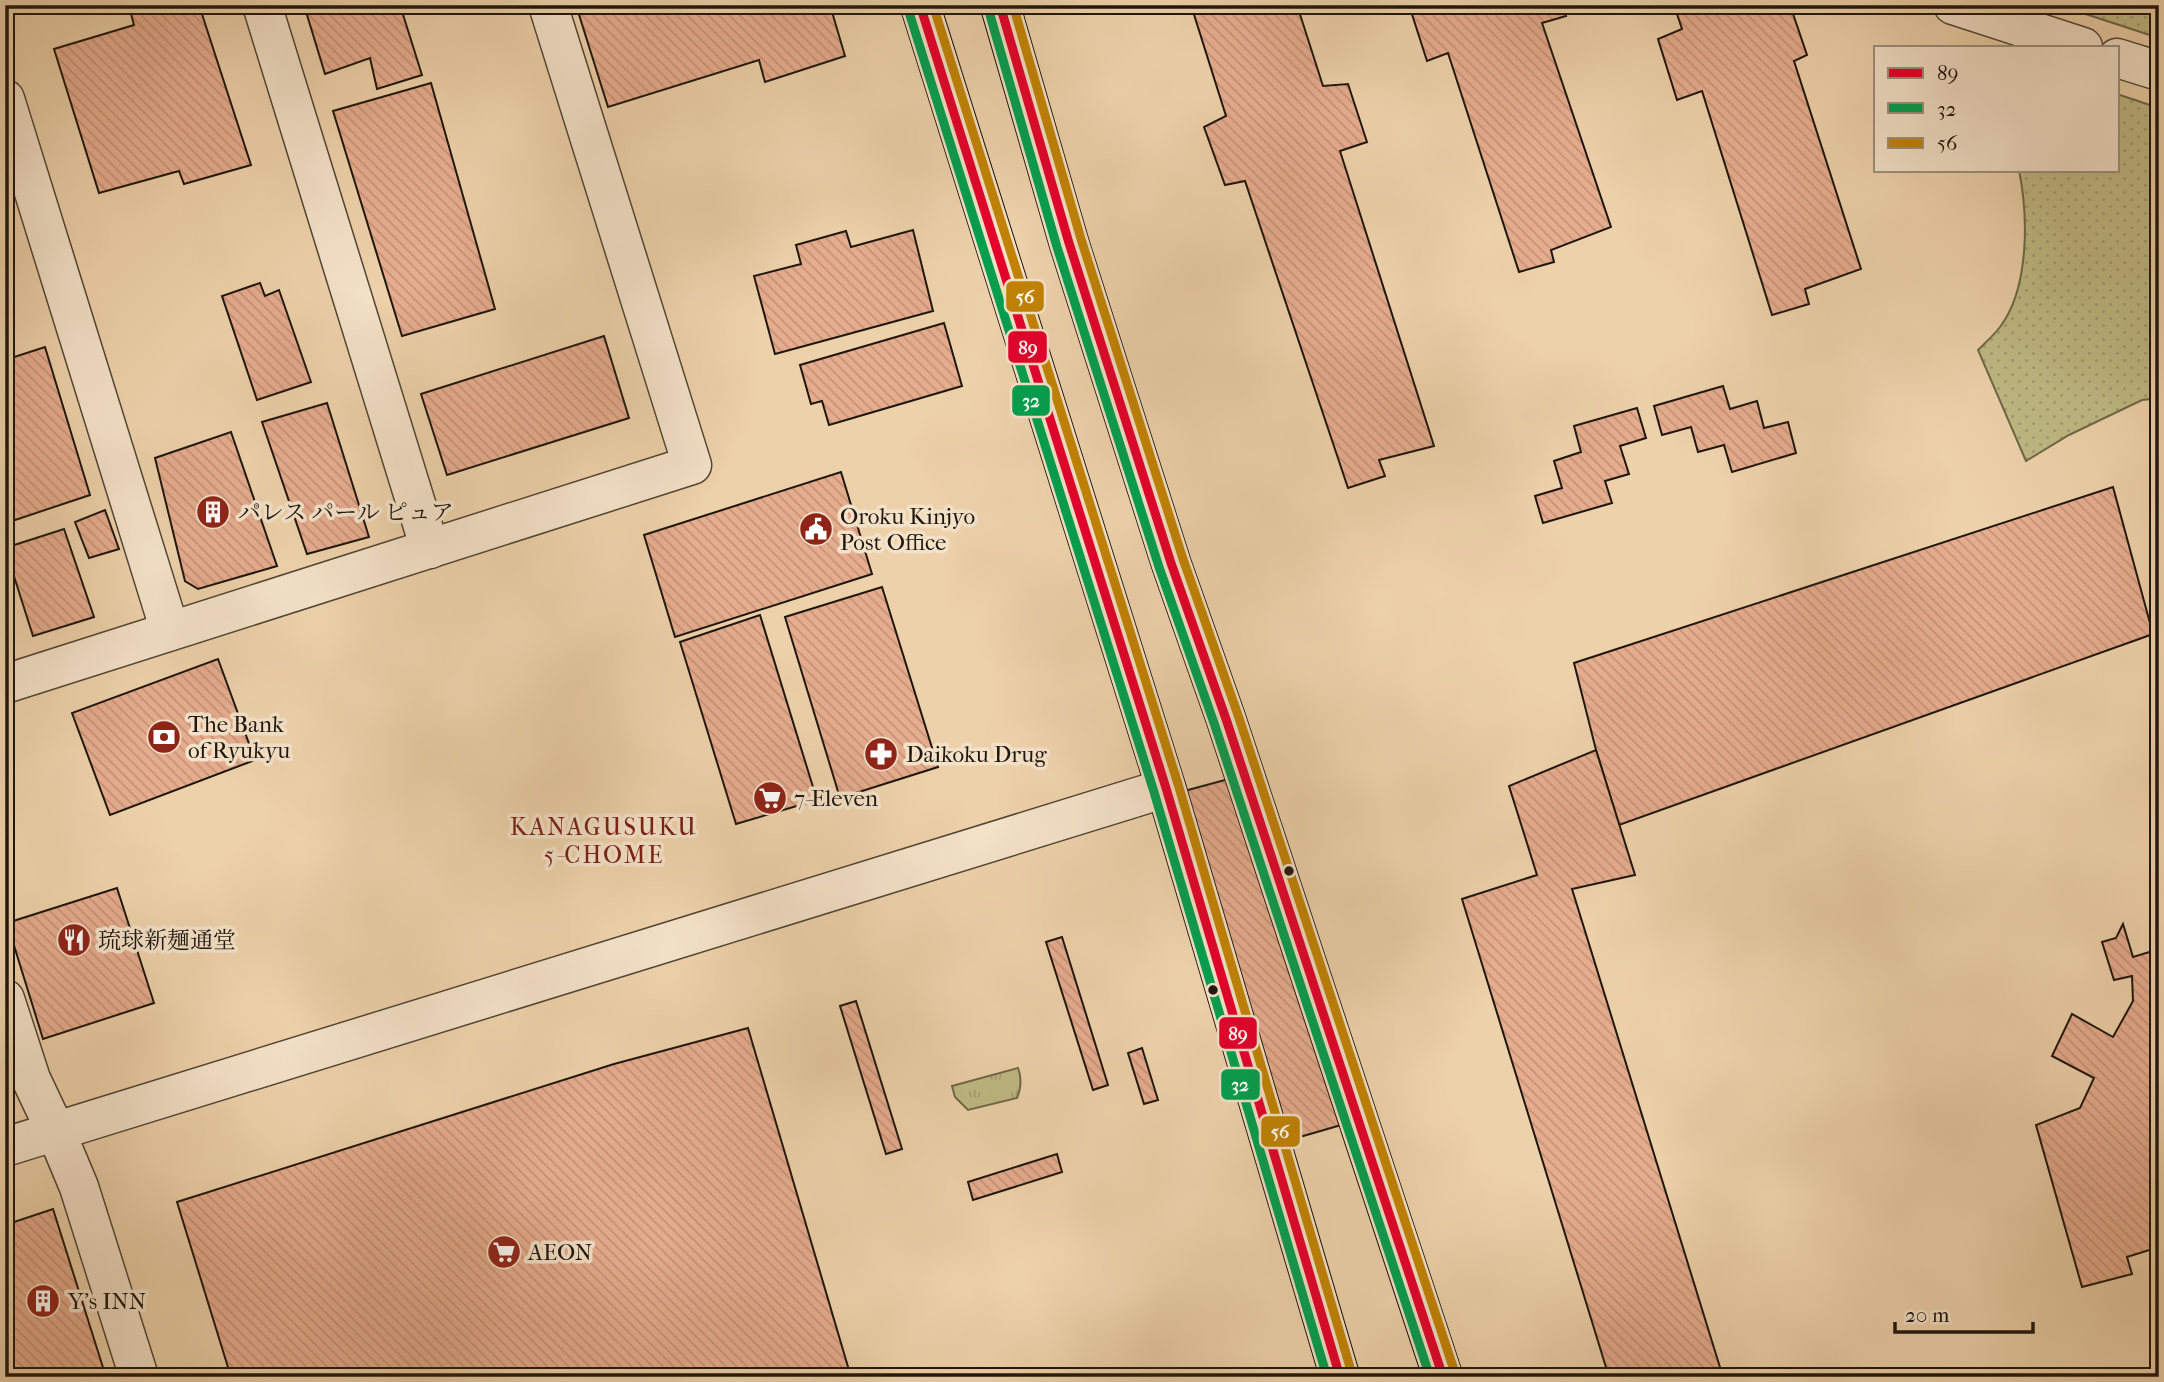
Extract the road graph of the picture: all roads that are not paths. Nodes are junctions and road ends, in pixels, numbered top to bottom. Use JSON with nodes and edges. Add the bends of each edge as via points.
{"nodes":[{"id":1,"x":262,"y":5,"type":"edge"},
{"id":2,"x":548,"y":5,"type":"edge"},
{"id":3,"x":920,"y":5,"type":"edge"},
{"id":4,"x":1000,"y":5,"type":"edge"},
{"id":5,"x":1953,"y":5,"type":"edge"},
{"id":6,"x":2080,"y":46,"type":"edge"},
{"id":7,"x":2118,"y":58,"type":"edge"},
{"id":8,"x":2159,"y":71,"type":"edge"},
{"id":9,"x":5,"y":99,"type":"edge"},
{"id":10,"x":430,"y":549,"type":"junction"},
{"id":11,"x":170,"y":631,"type":"junction"},
{"id":12,"x":5,"y":684,"type":"edge"},
{"id":13,"x":1166,"y":788,"type":"junction"},
{"id":14,"x":5,"y":999,"type":"edge"},
{"id":15,"x":56,"y":1132,"type":"junction"},
{"id":16,"x":5,"y":1147,"type":"edge"},
{"id":17,"x":139,"y":1377,"type":"edge"},
{"id":18,"x":1340,"y":1377,"type":"edge"},
{"id":19,"x":1443,"y":1377,"type":"edge"}],
"edges":[{"from":1,"to":10,"type":"street"},
{"from":2,"to":10,"type":"street","via":[[692,466]]},
{"from":3,"to":13,"type":"main road"},
{"from":4,"to":19,"type":"main road","via":[[1069,243],[1167,549]]},
{"from":5,"to":6,"type":"street"},
{"from":7,"to":8,"type":"street"},
{"from":9,"to":11,"type":"street"},
{"from":10,"to":11,"type":"street"},
{"from":11,"to":12,"type":"street"},
{"from":13,"to":15,"type":"street"},
{"from":13,"to":18,"type":"main road"},
{"from":14,"to":15,"type":"street","via":[[31,1079]]},
{"from":15,"to":16,"type":"street"},
{"from":15,"to":17,"type":"street","via":[[79,1187]]}]}
